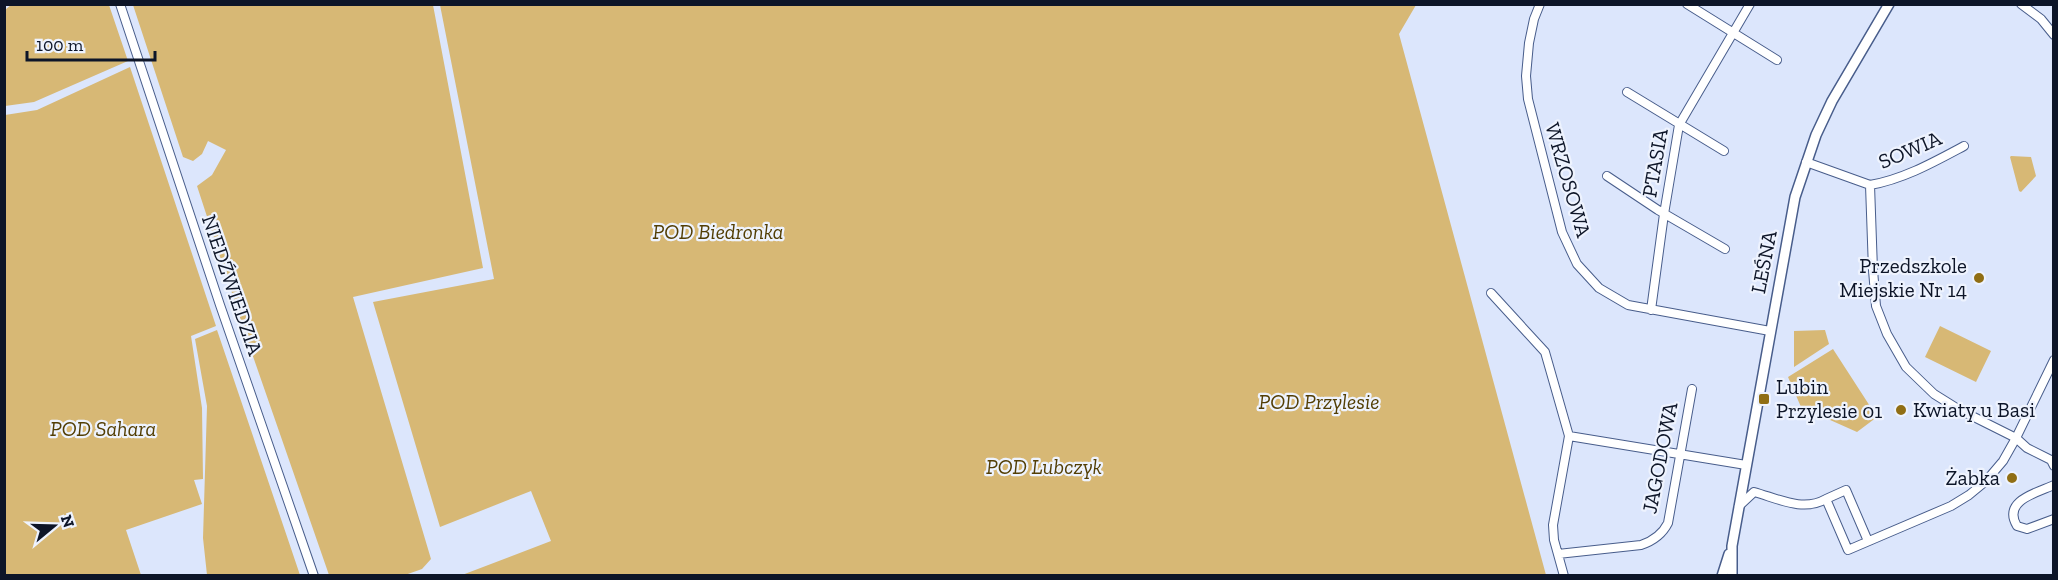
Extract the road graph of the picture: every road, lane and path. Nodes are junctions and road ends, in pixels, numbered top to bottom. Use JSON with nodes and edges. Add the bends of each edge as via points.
{"nodes":[{"id":1,"x":120,"y":4,"type":"edge"},
{"id":2,"x":1540,"y":4,"type":"edge"},
{"id":3,"x":1687,"y":4,"type":"edge"},
{"id":4,"x":1750,"y":4,"type":"edge"},
{"id":5,"x":1888,"y":4,"type":"edge"},
{"id":6,"x":2021,"y":4,"type":"edge"},
{"id":7,"x":1733,"y":33,"type":"junction"},
{"id":8,"x":2054,"y":35,"type":"edge"},
{"id":9,"x":1778,"y":60,"type":"dead end"},
{"id":10,"x":1628,"y":92,"type":"dead end"},
{"id":11,"x":1679,"y":125,"type":"junction"},
{"id":12,"x":1964,"y":146,"type":"dead end"},
{"id":13,"x":1724,"y":151,"type":"dead end"},
{"id":14,"x":1806,"y":162,"type":"junction"},
{"id":15,"x":1607,"y":176,"type":"dead end"},
{"id":16,"x":1870,"y":185,"type":"junction"},
{"id":17,"x":1664,"y":214,"type":"junction"},
{"id":18,"x":1725,"y":249,"type":"dead end"},
{"id":19,"x":1491,"y":293,"type":"dead end"},
{"id":20,"x":1651,"y":310,"type":"junction"},
{"id":21,"x":1770,"y":331,"type":"junction"},
{"id":22,"x":2054,"y":360,"type":"edge"},
{"id":23,"x":1692,"y":389,"type":"dead end"},
{"id":24,"x":1569,"y":436,"type":"junction"},
{"id":25,"x":2016,"y":438,"type":"junction"},
{"id":26,"x":1681,"y":454,"type":"junction"},
{"id":27,"x":1746,"y":465,"type":"junction"},
{"id":28,"x":2054,"y":466,"type":"edge"},
{"id":29,"x":2054,"y":485,"type":"edge"},
{"id":30,"x":1826,"y":498,"type":"junction"},
{"id":31,"x":1739,"y":506,"type":"junction"},
{"id":32,"x":2054,"y":519,"type":"edge"},
{"id":33,"x":1868,"y":541,"type":"junction"},
{"id":34,"x":1732,"y":546,"type":"junction"},
{"id":35,"x":1558,"y":554,"type":"junction"},
{"id":36,"x":314,"y":576,"type":"edge"},
{"id":37,"x":1563,"y":576,"type":"edge"},
{"id":38,"x":1722,"y":576,"type":"edge"},
{"id":39,"x":1732,"y":576,"type":"edge"}],
"edges":[{"from":1,"to":36,"type":"street","name":"NIEDŹWIEDZIA"},
{"from":2,"to":20,"type":"street","name":"WRZOSOWA","via":[[1528,43],[1527,90],[1567,246],[1576,264],[1599,288],[1628,305]]},
{"from":3,"to":7,"type":"street"},
{"from":4,"to":7,"type":"street","name":"PTASIA"},
{"from":5,"to":14,"type":"street","name":"LEŚNA","via":[[1832,101]]},
{"from":6,"to":8,"type":"street"},
{"from":7,"to":9,"type":"street"},
{"from":7,"to":11,"type":"street","name":"PTASIA"},
{"from":10,"to":11,"type":"street"},
{"from":11,"to":13,"type":"street"},
{"from":11,"to":17,"type":"street","name":"PTASIA"},
{"from":12,"to":16,"type":"street","name":"SOWIA","via":[[1922,169]]},
{"from":14,"to":16,"type":"street","name":"SOWIA"},
{"from":14,"to":21,"type":"street","name":"LEŚNA","via":[[1795,197]]},
{"from":15,"to":17,"type":"street"},
{"from":16,"to":25,"type":"street","name":"SOWIA","via":[[1876,306],[1906,367],[1958,410]]},
{"from":17,"to":18,"type":"street"},
{"from":17,"to":20,"type":"street","name":"PTASIA"},
{"from":19,"to":24,"type":"street","via":[[1545,352]]},
{"from":20,"to":21,"type":"street","name":"WRZOSOWA"},
{"from":21,"to":27,"type":"street","name":"LEŚNA"},
{"from":22,"to":25,"type":"street"},
{"from":23,"to":26,"type":"street","name":"JAGODOWA"},
{"from":24,"to":26,"type":"street"},
{"from":24,"to":35,"type":"street","via":[[1552,525]]},
{"from":25,"to":28,"type":"street","name":"SOWIA","via":[[2051,460]]},
{"from":25,"to":33,"type":"street","via":[[2003,461],[1969,495]]},
{"from":26,"to":27,"type":"street"},
{"from":26,"to":35,"type":"street","name":"JAGODOWA","via":[[1664,532],[1641,545]]},
{"from":27,"to":31,"type":"street","name":"LEŚNA"},
{"from":29,"to":32,"type":"street","via":[[2017,502],[2013,519],[2017,526],[2027,529]]},
{"from":30,"to":31,"type":"street","via":[[1805,506],[1754,492]]},
{"from":30,"to":33,"type":"street","via":[[1846,490]]},
{"from":30,"to":33,"type":"street","via":[[1848,550]]},
{"from":31,"to":34,"type":"street","name":"LEŚNA"},
{"from":34,"to":38,"type":"street","name":"LEŚNA"},
{"from":34,"to":39,"type":"street","name":"LEŚNA"},
{"from":35,"to":37,"type":"street"}]}
